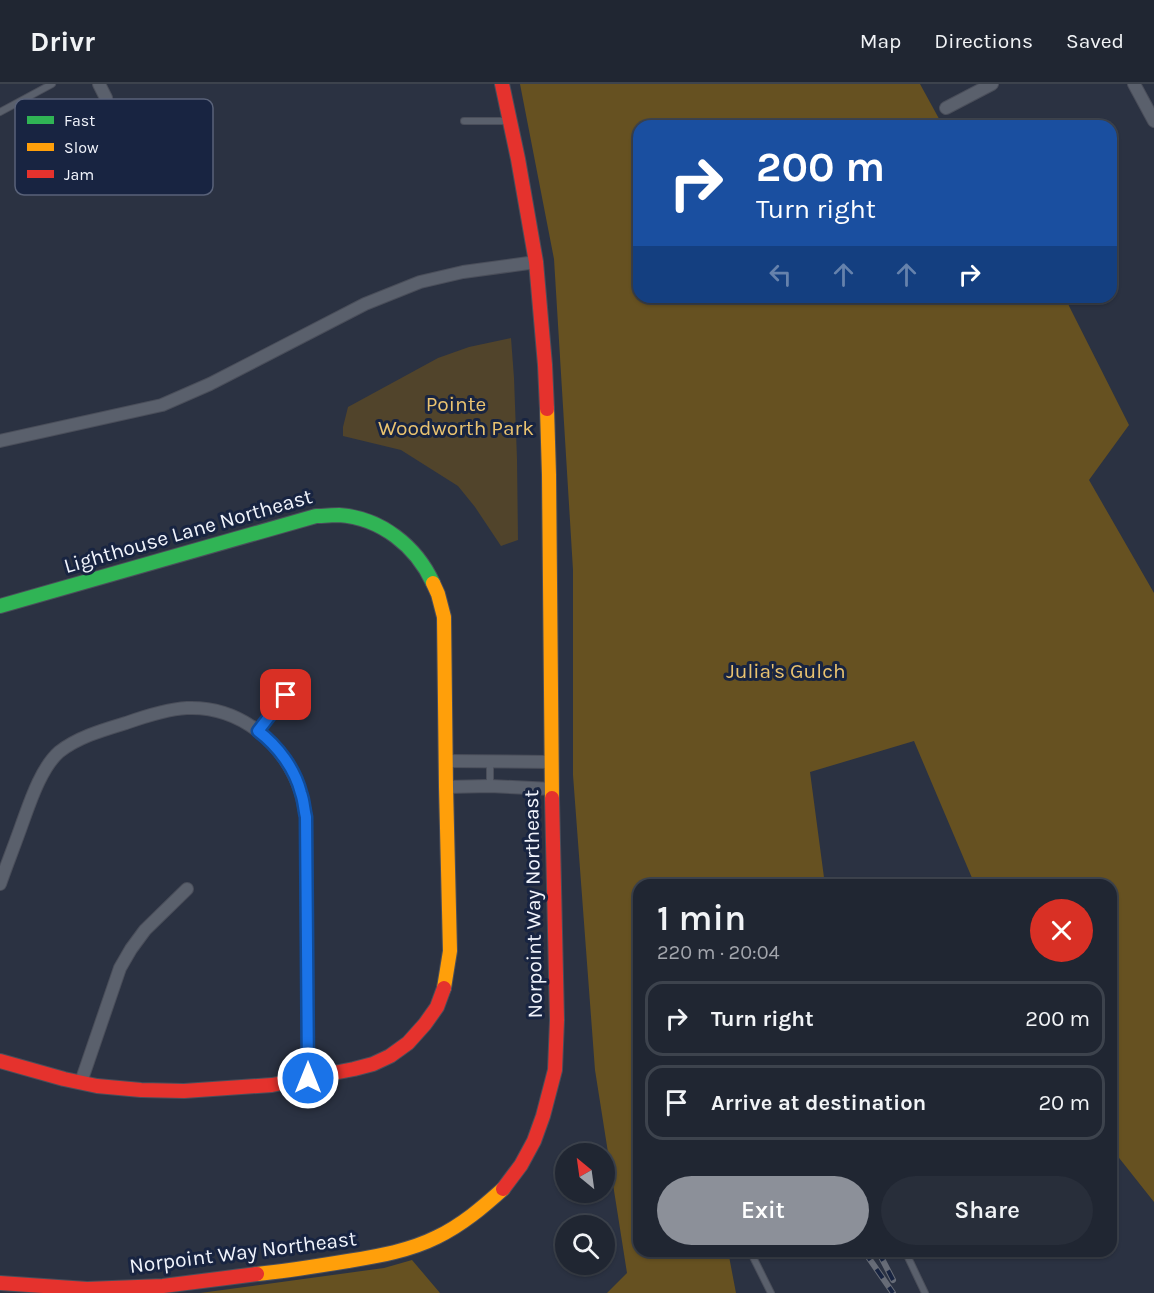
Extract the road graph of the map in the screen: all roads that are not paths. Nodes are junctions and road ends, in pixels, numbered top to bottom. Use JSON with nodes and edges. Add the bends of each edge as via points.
{"nodes":[{"id":1,"x":52,"y":84,"type":"edge"},
{"id":2,"x":99,"y":84,"type":"edge"},
{"id":3,"x":502,"y":84,"type":"edge"},
{"id":4,"x":992,"y":84,"type":"edge"},
{"id":5,"x":1134,"y":84,"type":"edge"},
{"id":6,"x":106,"y":98,"type":"dead end"},
{"id":7,"x":24,"y":99,"type":"edge"},
{"id":8,"x":15,"y":104,"type":"edge"},
{"id":9,"x":946,"y":108,"type":"dead end"},
{"id":10,"x":0,"y":112,"type":"edge"},
{"id":11,"x":464,"y":121,"type":"dead end"},
{"id":12,"x":510,"y":121,"type":"junction"},
{"id":13,"x":1154,"y":121,"type":"edge"},
{"id":14,"x":536,"y":262,"type":"junction"},
{"id":15,"x":0,"y":441,"type":"edge"},
{"id":16,"x":0,"y":606,"type":"edge"},
{"id":17,"x":286,"y":695,"type":"dead end"},
{"id":18,"x":258,"y":731,"type":"junction"},
{"id":19,"x":446,"y":761,"type":"junction"},
{"id":20,"x":490,"y":762,"type":"junction"},
{"id":21,"x":552,"y":762,"type":"junction"},
{"id":22,"x":490,"y":786,"type":"junction"},
{"id":23,"x":446,"y":787,"type":"junction"},
{"id":24,"x":552,"y":789,"type":"junction"},
{"id":25,"x":0,"y":884,"type":"edge"},
{"id":26,"x":187,"y":889,"type":"dead end"},
{"id":27,"x":0,"y":1061,"type":"edge"},
{"id":28,"x":308,"y":1078,"type":"junction"},
{"id":29,"x":81,"y":1082,"type":"junction"},
{"id":30,"x":753,"y":1257,"type":"edge"},
{"id":31,"x":908,"y":1257,"type":"edge"},
{"id":32,"x":0,"y":1283,"type":"edge"},
{"id":33,"x":771,"y":1293,"type":"edge"},
{"id":34,"x":925,"y":1293,"type":"edge"}],
"edges":[{"from":1,"to":7,"type":"lane"},
{"from":2,"to":6,"type":"street"},
{"from":3,"to":12,"type":"main road","name":"Norpoint Way Northeast"},
{"from":4,"to":9,"type":"street"},
{"from":5,"to":13,"type":"street"},
{"from":8,"to":10,"type":"lane"},
{"from":11,"to":12,"type":"lane"},
{"from":12,"to":14,"type":"main road","name":"Norpoint Way Northeast"},
{"from":14,"to":15,"type":"street","via":[[420,282],[365,304],[162,405]]},
{"from":14,"to":21,"type":"main road","name":"Norpoint Way Northeast","via":[[549,475]]},
{"from":16,"to":19,"type":"main road","name":"Lighthouse Lane Northeast","via":[[316,516],[344,515],[373,522],[412,550],[429,573],[439,597],[444,617]]},
{"from":17,"to":18,"type":"lane"},
{"from":18,"to":25,"type":"street","via":[[225,713],[185,708],[97,732],[58,753],[36,788]]},
{"from":18,"to":28,"type":"street","via":[[277,749],[294,775],[306,817]]},
{"from":19,"to":20,"type":"street"},
{"from":19,"to":23,"type":"main road","name":"Lighthouse Lane Northeast"},
{"from":20,"to":21,"type":"street"},
{"from":20,"to":22,"type":"lane"},
{"from":21,"to":24,"type":"main road","name":"Norpoint Way Northeast"},
{"from":22,"to":23,"type":"street"},
{"from":22,"to":24,"type":"street"},
{"from":23,"to":28,"type":"main road","name":"Lighthouse Lane Northeast","via":[[450,951],[438,1007],[408,1043],[390,1056],[373,1065]]},
{"from":24,"to":32,"type":"main road","name":"Norpoint Way Northeast","via":[[555,1070],[534,1141],[506,1186],[484,1206],[435,1238],[381,1256],[163,1286],[87,1289]]},
{"from":26,"to":29,"type":"street","via":[[145,930],[120,968]]},
{"from":27,"to":29,"type":"main road","name":"Lighthouse Lane Northeast"},
{"from":28,"to":29,"type":"main road","name":"Lighthouse Lane Northeast","via":[[272,1085],[184,1091]]},
{"from":30,"to":33,"type":"lane"},
{"from":31,"to":34,"type":"lane"}]}
